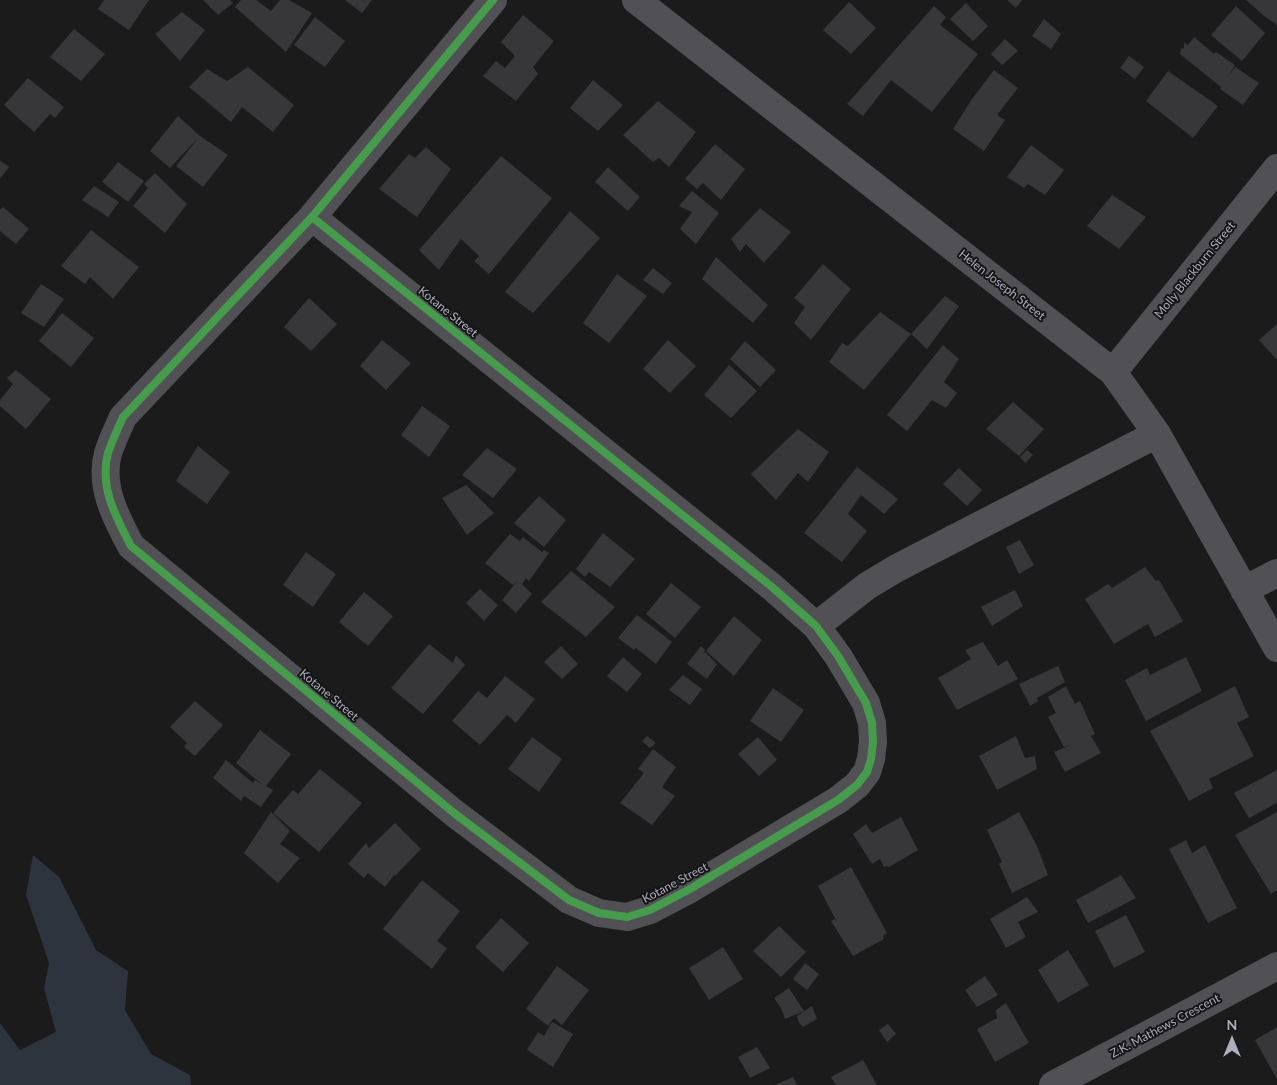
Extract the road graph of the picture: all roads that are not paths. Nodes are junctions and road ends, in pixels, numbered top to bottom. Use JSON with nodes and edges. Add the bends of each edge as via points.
{"nodes":[{"id":1,"x":494,"y":0,"type":"edge"},
{"id":2,"x":636,"y":0,"type":"edge"},
{"id":3,"x":1277,"y":168,"type":"edge"},
{"id":4,"x":312,"y":217,"type":"junction"},
{"id":5,"x":1113,"y":372,"type":"junction"},
{"id":6,"x":1158,"y":434,"type":"junction"},
{"id":7,"x":1277,"y":572,"type":"edge"},
{"id":8,"x":1244,"y":590,"type":"junction"},
{"id":9,"x":816,"y":626,"type":"junction"},
{"id":10,"x":1277,"y":648,"type":"edge"},
{"id":11,"x":1277,"y":966,"type":"edge"},
{"id":12,"x":1053,"y":1085,"type":"edge"}],
"edges":[{"from":1,"to":4,"type":"street","name":"Kotane Street"},
{"from":2,"to":5,"type":"street","name":"Helen Joseph Street"},
{"from":3,"to":5,"type":"street","name":"Molly Blackburn Street"},
{"from":4,"to":9,"type":"street","name":"Kotane Street"},
{"from":4,"to":9,"type":"street","name":"Kotane Street","via":[[123,416],[108,453],[105,480],[112,508],[131,546],[454,813],[569,900],[599,913],[627,917],[650,910],[838,800],[868,772],[873,742],[866,703]]},
{"from":5,"to":6,"type":"street","name":"Helen Joseph Street"},
{"from":6,"to":8,"type":"street","name":"Helen Joseph Street"},
{"from":6,"to":9,"type":"street","via":[[897,568]]},
{"from":7,"to":8,"type":"street"},
{"from":8,"to":10,"type":"street","name":"Helen Joseph Street"},
{"from":11,"to":12,"type":"street","name":"Z.K. Mathews Crescent"}]}
